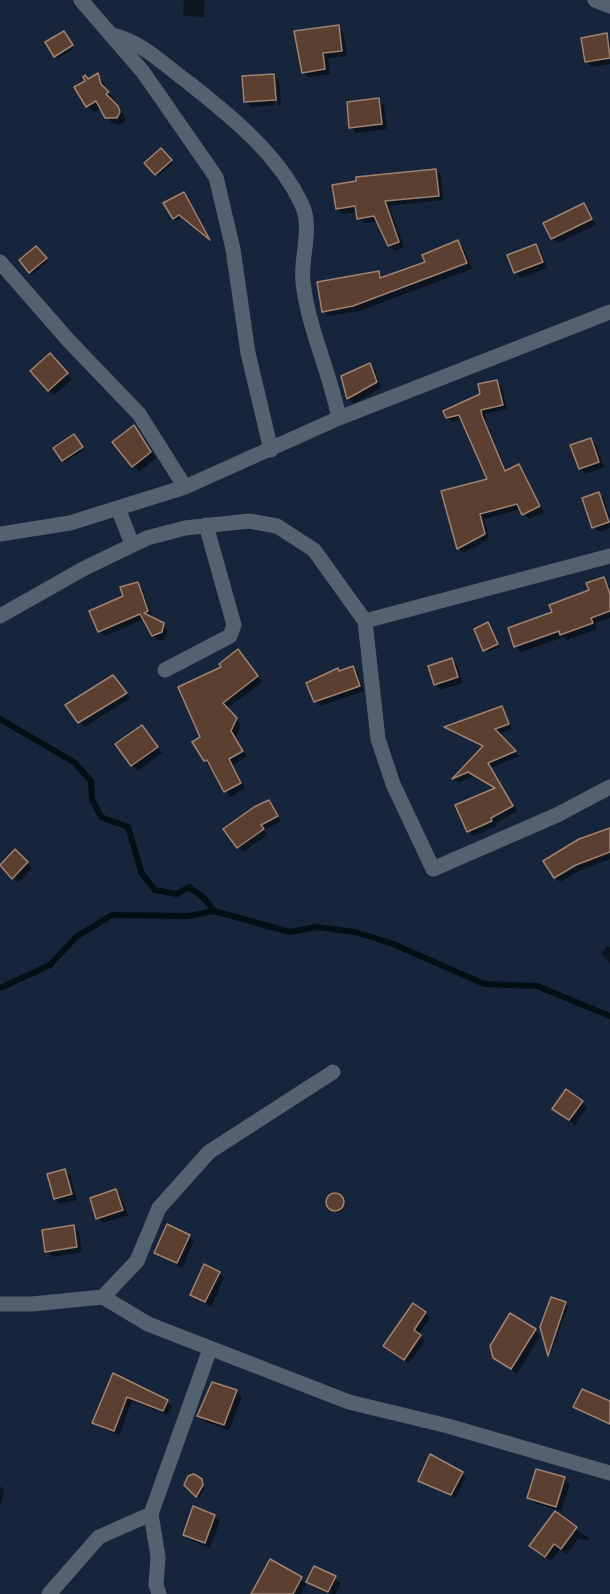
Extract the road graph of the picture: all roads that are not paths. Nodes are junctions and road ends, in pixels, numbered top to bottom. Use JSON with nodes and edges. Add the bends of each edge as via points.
{"nodes":[{"id":1,"x":81,"y":0,"type":"edge"},
{"id":2,"x":595,"y":0,"type":"edge"},
{"id":3,"x":610,"y":6,"type":"edge"},
{"id":4,"x":111,"y":35,"type":"junction"},
{"id":5,"x":0,"y":262,"type":"edge"},
{"id":6,"x":610,"y":312,"type":"edge"},
{"id":7,"x":339,"y":418,"type":"junction"},
{"id":8,"x":272,"y":450,"type":"junction"},
{"id":9,"x":185,"y":487,"type":"junction"},
{"id":10,"x":118,"y":508,"type":"junction"},
{"id":11,"x":206,"y":525,"type":"junction"},
{"id":12,"x":0,"y":534,"type":"edge"},
{"id":13,"x":132,"y":544,"type":"junction"},
{"id":14,"x":610,"y":556,"type":"edge"},
{"id":15,"x":0,"y":616,"type":"edge"},
{"id":16,"x":365,"y":621,"type":"junction"},
{"id":17,"x":165,"y":670,"type":"dead end"},
{"id":18,"x":610,"y":787,"type":"edge"},
{"id":19,"x":333,"y":1072,"type":"dead end"},
{"id":20,"x":103,"y":1297,"type":"junction"},
{"id":21,"x":0,"y":1304,"type":"edge"},
{"id":22,"x":210,"y":1349,"type":"junction"},
{"id":23,"x":610,"y":1473,"type":"edge"},
{"id":24,"x":151,"y":1514,"type":"junction"},
{"id":25,"x":49,"y":1594,"type":"edge"},
{"id":26,"x":159,"y":1594,"type":"edge"}],
"edges":[{"from":1,"to":4,"type":"street"},
{"from":2,"to":3,"type":"street"},
{"from":4,"to":7,"type":"street","via":[[156,56],[218,106],[284,173],[303,208],[306,246],[302,280]]},
{"from":4,"to":8,"type":"street","via":[[143,72],[216,177],[233,249],[248,353]]},
{"from":5,"to":9,"type":"street","via":[[139,414]]},
{"from":6,"to":7,"type":"street"},
{"from":7,"to":8,"type":"street"},
{"from":8,"to":9,"type":"street"},
{"from":9,"to":10,"type":"street"},
{"from":10,"to":12,"type":"street","via":[[70,523]]},
{"from":10,"to":13,"type":"street"},
{"from":11,"to":13,"type":"street"},
{"from":11,"to":16,"type":"street","via":[[249,521],[291,533],[314,549]]},
{"from":11,"to":17,"type":"street","via":[[234,625],[230,636]]},
{"from":13,"to":15,"type":"street"},
{"from":14,"to":16,"type":"street"},
{"from":16,"to":18,"type":"street","via":[[378,739],[393,784],[433,869],[557,815]]},
{"from":19,"to":20,"type":"street","via":[[209,1152],[159,1208],[137,1261]]},
{"from":20,"to":21,"type":"street"},
{"from":20,"to":22,"type":"street","via":[[148,1324]]},
{"from":22,"to":23,"type":"street","via":[[349,1402]]},
{"from":22,"to":24,"type":"street"},
{"from":24,"to":25,"type":"street","via":[[99,1537]]},
{"from":24,"to":26,"type":"street"}]}
